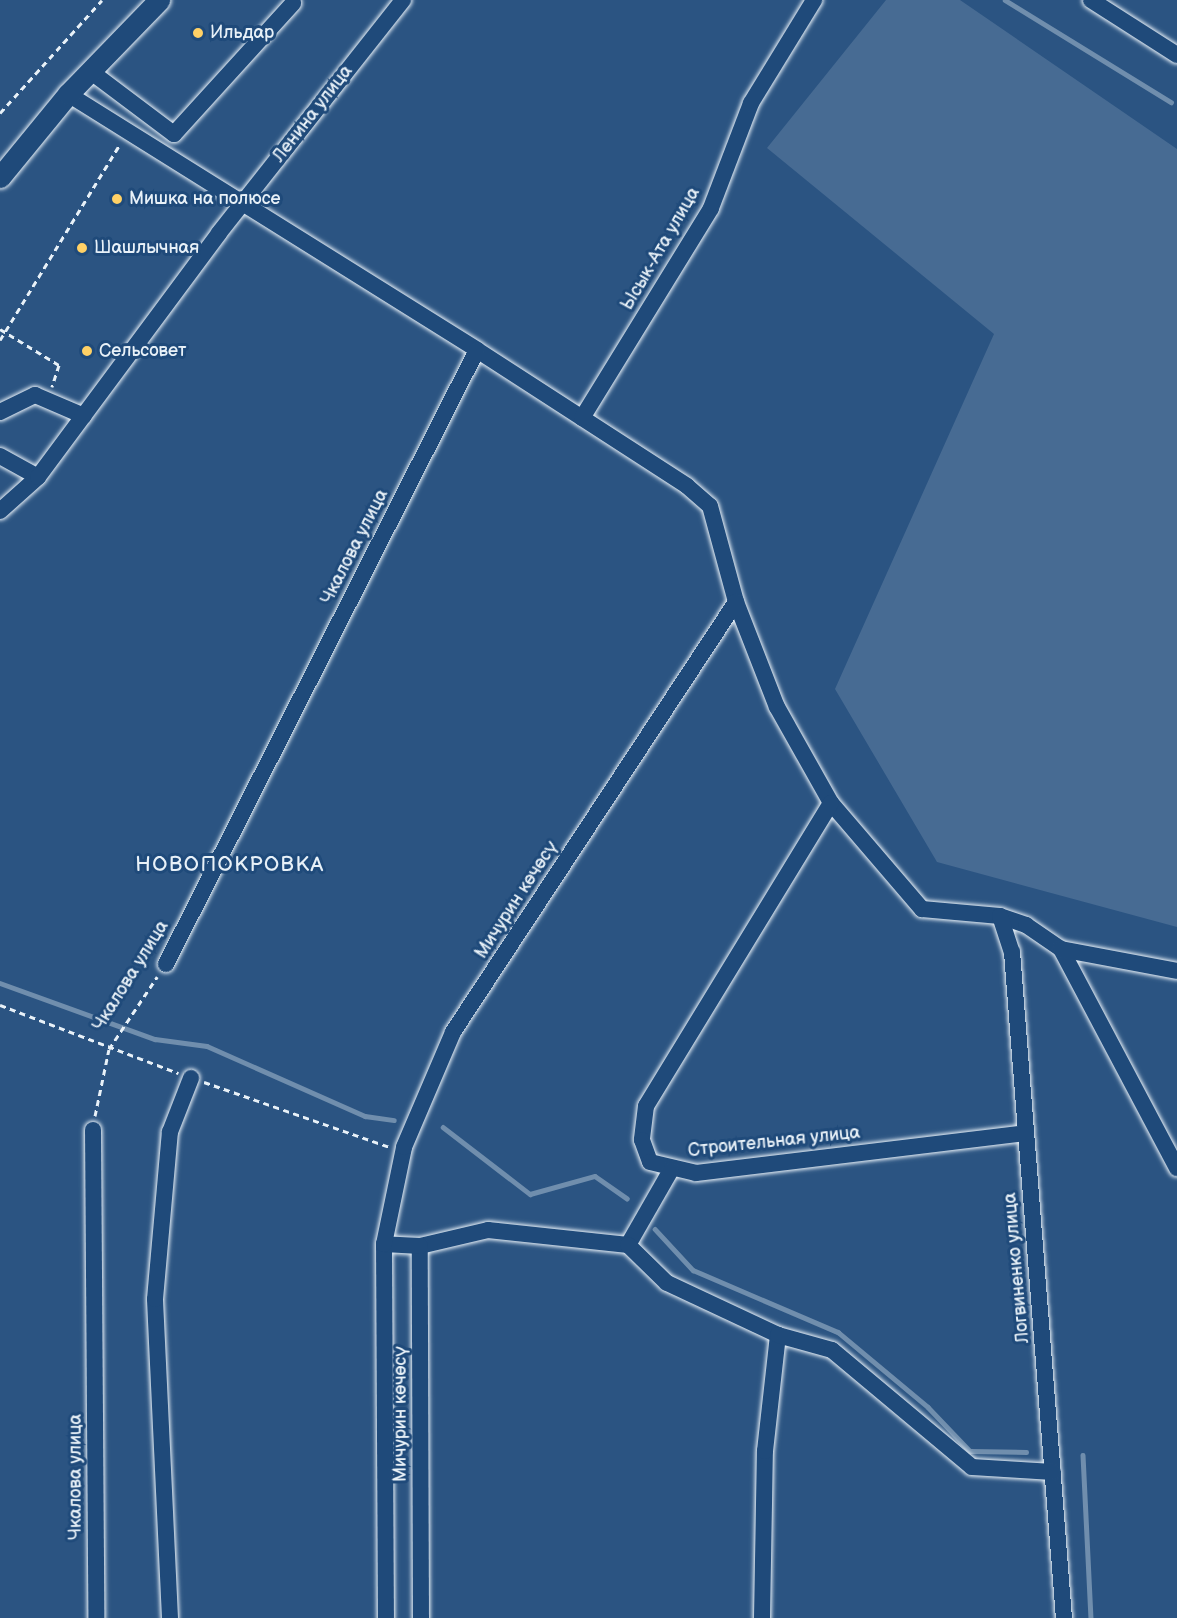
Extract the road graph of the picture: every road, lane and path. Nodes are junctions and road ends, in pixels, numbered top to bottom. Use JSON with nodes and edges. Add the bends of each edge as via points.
{"nodes":[{"id":1,"x":102,"y":0,"type":"edge"},
{"id":2,"x":159,"y":0,"type":"edge"},
{"id":3,"x":403,"y":0,"type":"edge"},
{"id":4,"x":814,"y":0,"type":"edge"},
{"id":5,"x":293,"y":3,"type":"dead end"},
{"id":6,"x":1104,"y":3,"type":"edge"},
{"id":7,"x":1177,"y":55,"type":"edge"},
{"id":8,"x":90,"y":71,"type":"junction"},
{"id":9,"x":68,"y":94,"type":"junction"},
{"id":10,"x":0,"y":113,"type":"edge"},
{"id":11,"x":127,"y":132,"type":"junction"},
{"id":12,"x":0,"y":177,"type":"edge"},
{"id":13,"x":242,"y":205,"type":"junction"},
{"id":14,"x":0,"y":329,"type":"edge"},
{"id":15,"x":5,"y":332,"type":"junction"},
{"id":16,"x":0,"y":340,"type":"edge"},
{"id":17,"x":477,"y":350,"type":"junction"},
{"id":18,"x":48,"y":398,"type":"junction"},
{"id":19,"x":0,"y":412,"type":"edge"},
{"id":20,"x":84,"y":416,"type":"junction"},
{"id":21,"x":582,"y":418,"type":"junction"},
{"id":22,"x":0,"y":456,"type":"edge"},
{"id":23,"x":39,"y":477,"type":"junction"},
{"id":24,"x":0,"y":511,"type":"edge"},
{"id":25,"x":736,"y":602,"type":"junction"},
{"id":26,"x":831,"y":803,"type":"junction"},
{"id":27,"x":1000,"y":916,"type":"junction"},
{"id":28,"x":1061,"y":949,"type":"junction"},
{"id":29,"x":166,"y":964,"type":"joint"},
{"id":30,"x":1177,"y":971,"type":"edge"},
{"id":31,"x":191,"y":1078,"type":"dead end"},
{"id":32,"x":93,"y":1130,"type":"joint"},
{"id":33,"x":1026,"y":1133,"type":"junction"},
{"id":34,"x":1177,"y":1168,"type":"edge"},
{"id":35,"x":671,"y":1170,"type":"junction"},
{"id":36,"x":384,"y":1244,"type":"junction"},
{"id":37,"x":628,"y":1245,"type":"junction"},
{"id":38,"x":420,"y":1246,"type":"junction"},
{"id":39,"x":777,"y":1335,"type":"junction"},
{"id":40,"x":1053,"y":1472,"type":"junction"},
{"id":41,"x":96,"y":1618,"type":"edge"},
{"id":42,"x":170,"y":1618,"type":"edge"},
{"id":43,"x":386,"y":1618,"type":"edge"},
{"id":44,"x":421,"y":1618,"type":"edge"},
{"id":45,"x":762,"y":1618,"type":"edge"},
{"id":46,"x":1064,"y":1618,"type":"edge"}],
"edges":[{"from":1,"to":10,"type":"path"},
{"from":2,"to":8,"type":"main road"},
{"from":3,"to":13,"type":"street","name":"Ленина улица"},
{"from":4,"to":21,"type":"street","name":"Ысык-Ата улица","via":[[751,103],[711,207]]},
{"from":5,"to":8,"type":"street","via":[[174,134]]},
{"from":6,"to":7,"type":"street"},
{"from":8,"to":9,"type":"main road"},
{"from":9,"to":11,"type":"street"},
{"from":9,"to":12,"type":"main road"},
{"from":11,"to":13,"type":"street"},
{"from":11,"to":15,"type":"path"},
{"from":13,"to":17,"type":"street"},
{"from":13,"to":20,"type":"street","name":"Ленина улица"},
{"from":14,"to":15,"type":"path"},
{"from":15,"to":16,"type":"path"},
{"from":15,"to":18,"type":"path","via":[[59,365]]},
{"from":17,"to":21,"type":"street"},
{"from":17,"to":29,"type":"street","name":"Чкалова улица"},
{"from":18,"to":19,"type":"street","via":[[24,397]]},
{"from":18,"to":20,"type":"street"},
{"from":20,"to":23,"type":"street","name":"Ленина улица"},
{"from":21,"to":25,"type":"street","via":[[710,506]]},
{"from":22,"to":23,"type":"street"},
{"from":23,"to":24,"type":"street","name":"Ленина улица"},
{"from":25,"to":26,"type":"street","via":[[777,707]]},
{"from":25,"to":36,"type":"street","name":"Мичурин көчөсү","via":[[453,1032],[404,1147]]},
{"from":26,"to":27,"type":"street","via":[[922,909]]},
{"from":26,"to":35,"type":"street","name":"Строительная улица","via":[[646,1106],[642,1140],[651,1162]]},
{"from":27,"to":28,"type":"street","via":[[1026,925]]},
{"from":27,"to":33,"type":"street","name":"Логвиненко улица","via":[[1011,952]]},
{"from":28,"to":30,"type":"street"},
{"from":28,"to":34,"type":"street"},
{"from":29,"to":32,"type":"path","name":"Чкалова улица","via":[[109,1048]]},
{"from":31,"to":42,"type":"street","via":[[170,1132],[155,1299]]},
{"from":32,"to":41,"type":"street","name":"Чкалова улица"},
{"from":33,"to":35,"type":"street","name":"Строительная улица","via":[[696,1173]]},
{"from":33,"to":40,"type":"street","name":"Логвиненко улица"},
{"from":35,"to":37,"type":"street"},
{"from":36,"to":38,"type":"street"},
{"from":36,"to":43,"type":"street","name":"Мичурин көчөсү"},
{"from":37,"to":38,"type":"street","via":[[488,1230]]},
{"from":37,"to":39,"type":"street","via":[[667,1283]]},
{"from":38,"to":44,"type":"street","name":"Мичурин көчөсү"},
{"from":39,"to":40,"type":"street","via":[[832,1350],[972,1467]]},
{"from":39,"to":45,"type":"street","via":[[765,1451]]},
{"from":40,"to":46,"type":"street","name":"Логвиненко улица"}]}
